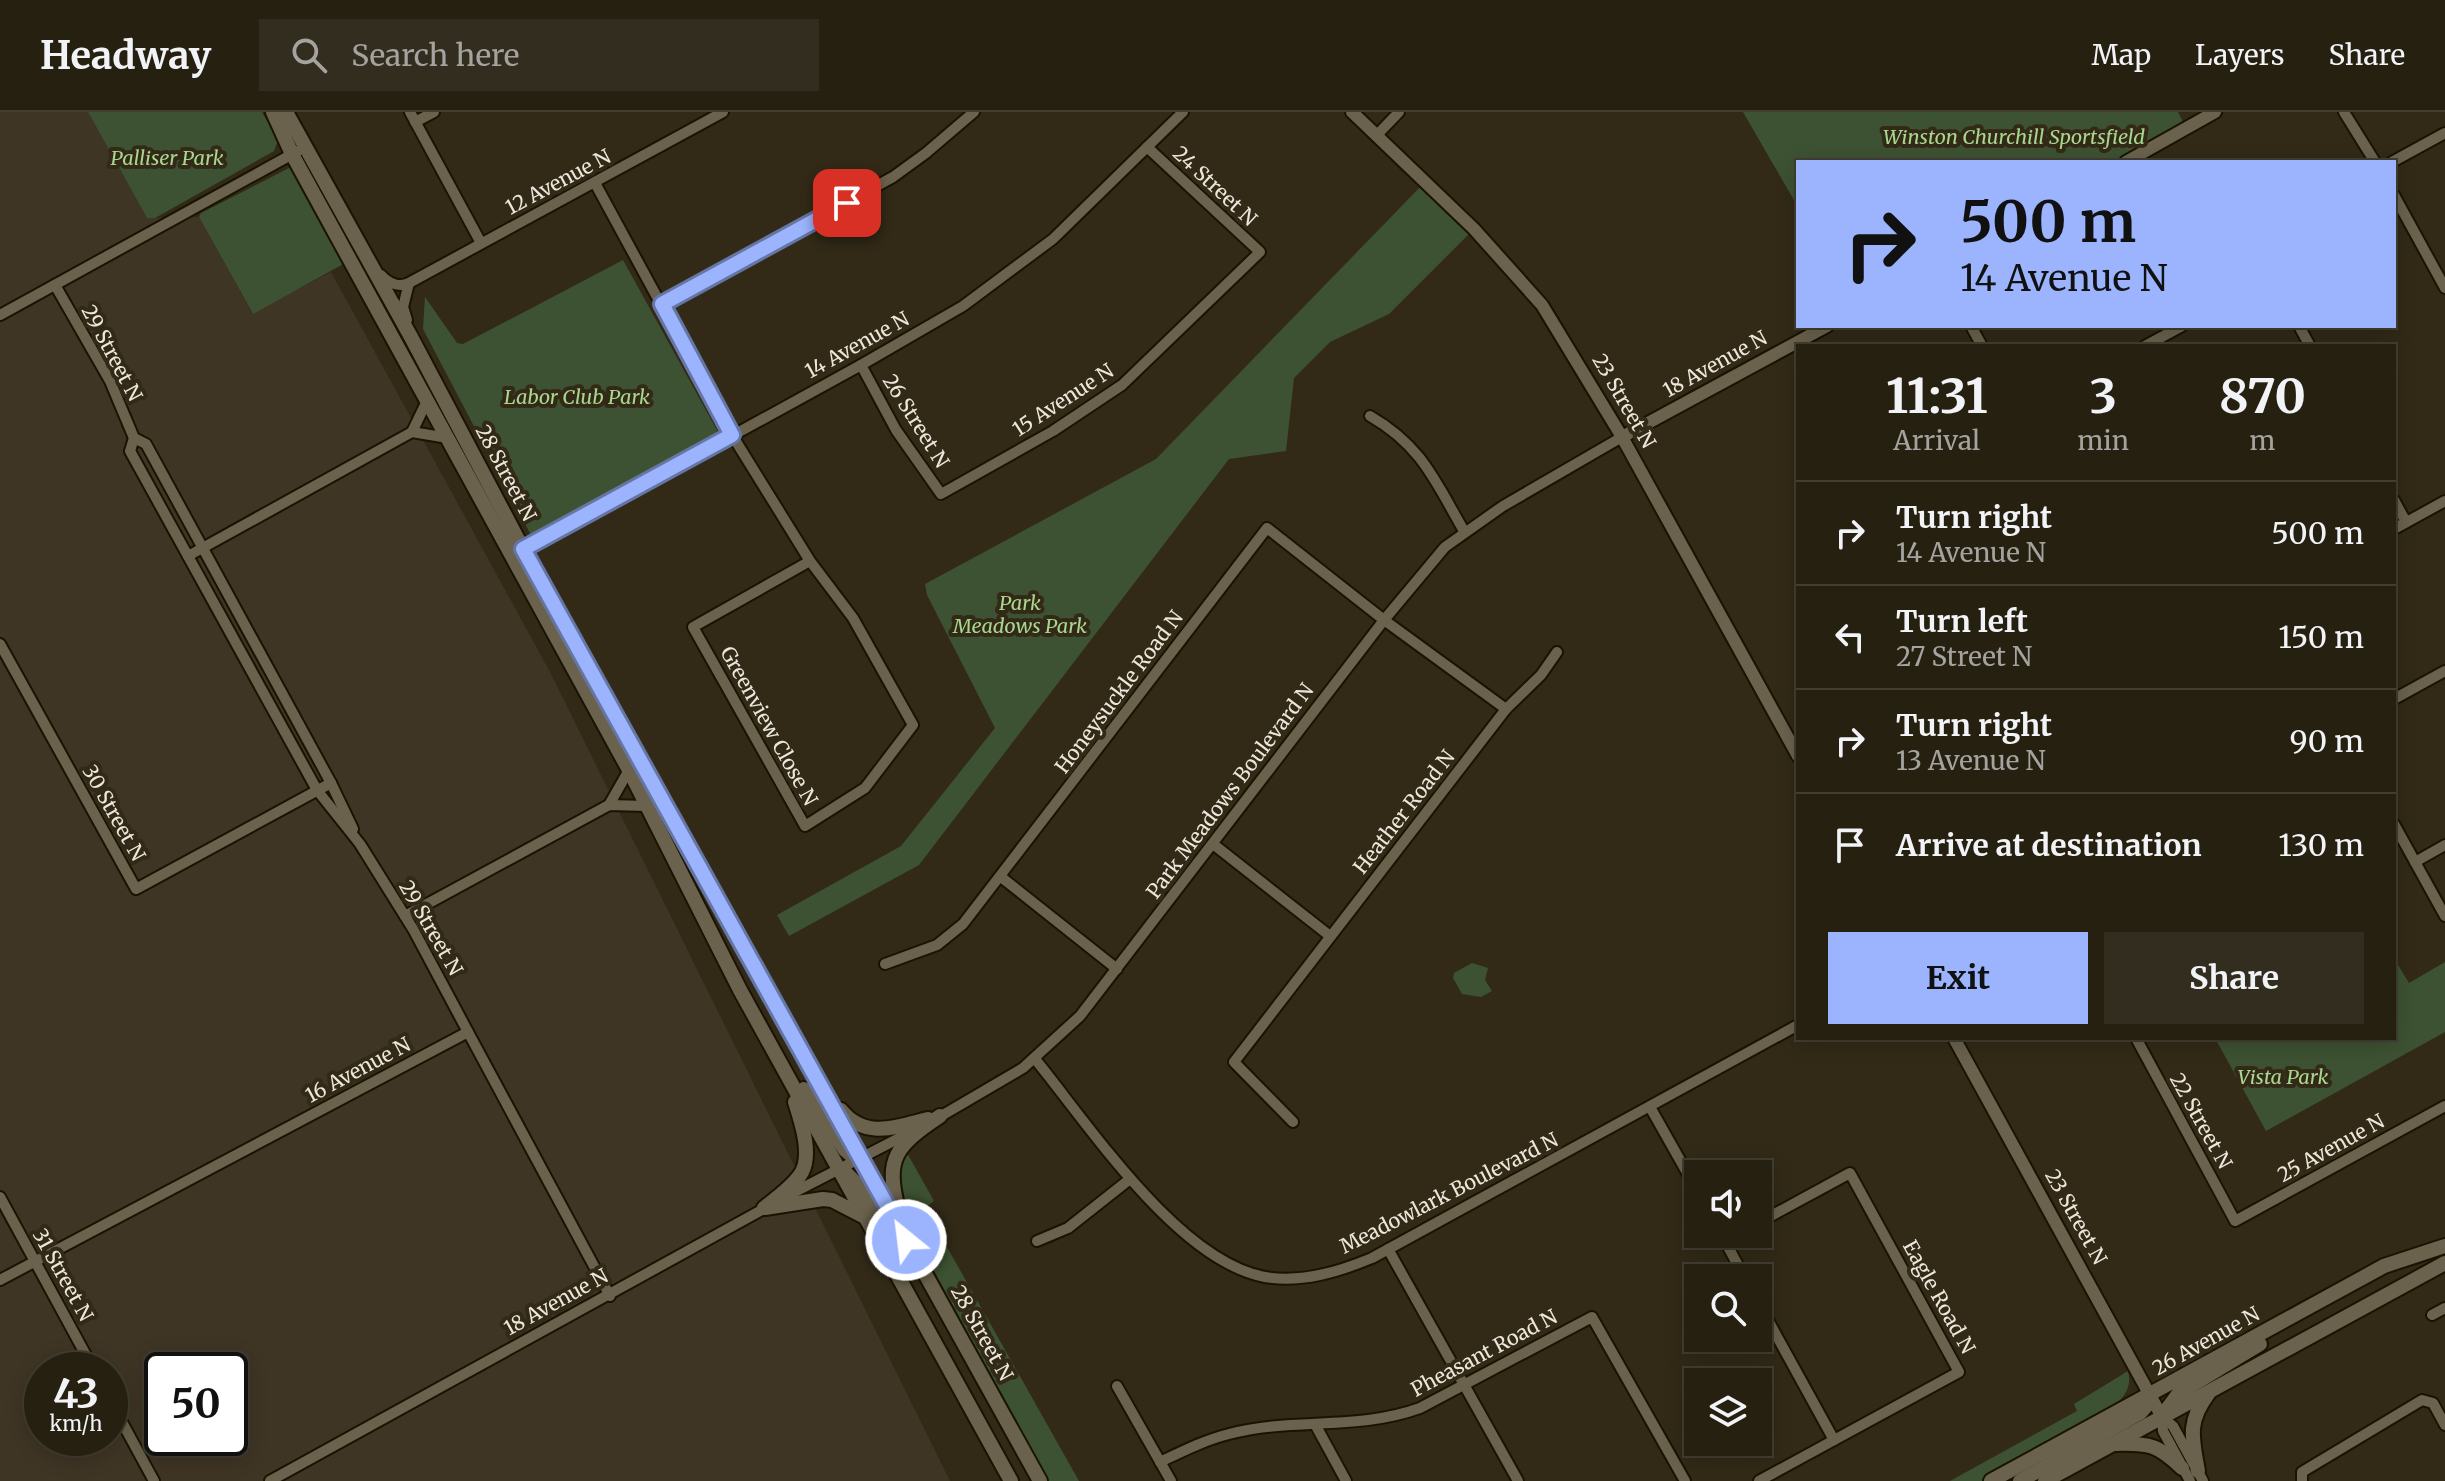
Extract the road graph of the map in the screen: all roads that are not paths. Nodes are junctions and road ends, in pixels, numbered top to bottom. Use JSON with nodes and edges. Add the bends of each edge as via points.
{"nodes":[{"id":1,"x":273,"y":112,"type":"edge"},
{"id":2,"x":286,"y":112,"type":"edge"},
{"id":3,"x":434,"y":112,"type":"edge"},
{"id":4,"x":723,"y":112,"type":"edge"},
{"id":5,"x":974,"y":112,"type":"edge"},
{"id":6,"x":1183,"y":112,"type":"edge"},
{"id":7,"x":1352,"y":112,"type":"edge"},
{"id":8,"x":1399,"y":112,"type":"edge"},
{"id":9,"x":2215,"y":112,"type":"edge"},
{"id":10,"x":2344,"y":112,"type":"edge"},
{"id":11,"x":412,"y":117,"type":"edge"},
{"id":12,"x":2445,"y":133,"type":"edge"},
{"id":13,"x":1376,"y":136,"type":"junction"},
{"id":14,"x":306,"y":146,"type":"junction"},
{"id":15,"x":1147,"y":147,"type":"junction"},
{"id":16,"x":292,"y":154,"type":"junction"},
{"id":17,"x":2130,"y":160,"type":"edge"},
{"id":18,"x":2374,"y":160,"type":"edge"},
{"id":19,"x":2396,"y":160,"type":"edge"},
{"id":20,"x":595,"y":183,"type":"junction"},
{"id":21,"x":2396,"y":199,"type":"edge"},
{"id":22,"x":481,"y":243,"type":"junction"},
{"id":23,"x":1260,"y":252,"type":"joint"},
{"id":24,"x":370,"y":265,"type":"junction"},
{"id":25,"x":409,"y":283,"type":"junction"},
{"id":26,"x":55,"y":285,"type":"junction"},
{"id":27,"x":2445,"y":288,"type":"edge"},
{"id":28,"x":662,"y":304,"type":"junction"},
{"id":29,"x":0,"y":315,"type":"edge"},
{"id":30,"x":1823,"y":328,"type":"edge"},
{"id":31,"x":2178,"y":328,"type":"edge"},
{"id":32,"x":411,"y":337,"type":"junction"},
{"id":33,"x":2149,"y":344,"type":"edge"},
{"id":34,"x":861,"y":365,"type":"junction"},
{"id":35,"x":427,"y":401,"type":"junction"},
{"id":36,"x":1370,"y":416,"type":"dead end"},
{"id":37,"x":412,"y":432,"type":"junction"},
{"id":38,"x":732,"y":435,"type":"junction"},
{"id":39,"x":1622,"y":437,"type":"junction"},
{"id":40,"x":134,"y":438,"type":"junction"},
{"id":41,"x":448,"y":438,"type":"junction"},
{"id":42,"x":941,"y":494,"type":"joint"},
{"id":43,"x":2445,"y":501,"type":"edge"},
{"id":44,"x":2396,"y":504,"type":"edge"},
{"id":45,"x":2406,"y":522,"type":"junction"},
{"id":46,"x":2396,"y":528,"type":"edge"},
{"id":47,"x":1464,"y":531,"type":"junction"},
{"id":48,"x":202,"y":548,"type":"junction"},
{"id":49,"x":518,"y":554,"type":"junction"},
{"id":50,"x":188,"y":556,"type":"junction"},
{"id":51,"x":810,"y":561,"type":"junction"},
{"id":52,"x":1384,"y":620,"type":"junction"},
{"id":53,"x":0,"y":644,"type":"edge"},
{"id":54,"x":1557,"y":652,"type":"dead end"},
{"id":55,"x":2445,"y":671,"type":"edge"},
{"id":56,"x":2396,"y":698,"type":"edge"},
{"id":57,"x":1506,"y":709,"type":"junction"},
{"id":58,"x":1796,"y":752,"type":"edge"},
{"id":59,"x":629,"y":770,"type":"junction"},
{"id":60,"x":331,"y":783,"type":"junction"},
{"id":61,"x":317,"y":790,"type":"junction"},
{"id":62,"x":609,"y":805,"type":"junction"},
{"id":63,"x":647,"y":806,"type":"junction"},
{"id":64,"x":2396,"y":828,"type":"edge"},
{"id":65,"x":360,"y":844,"type":"junction"},
{"id":66,"x":1213,"y":844,"type":"junction"},
{"id":67,"x":2445,"y":845,"type":"edge"},
{"id":68,"x":2415,"y":862,"type":"junction"},
{"id":69,"x":1001,"y":877,"type":"junction"},
{"id":70,"x":405,"y":916,"type":"junction"},
{"id":71,"x":2445,"y":916,"type":"edge"},
{"id":72,"x":1330,"y":936,"type":"junction"},
{"id":73,"x":885,"y":964,"type":"dead end"},
{"id":74,"x":1117,"y":969,"type":"junction"},
{"id":75,"x":740,"y":990,"type":"junction"},
{"id":76,"x":1796,"y":1026,"type":"edge"},
{"id":77,"x":468,"y":1032,"type":"junction"},
{"id":78,"x":1955,"y":1040,"type":"edge"},
{"id":79,"x":2137,"y":1040,"type":"edge"},
{"id":80,"x":1035,"y":1059,"type":"junction"},
{"id":81,"x":787,"y":1076,"type":"junction"},
{"id":82,"x":818,"y":1081,"type":"junction"},
{"id":83,"x":2445,"y":1106,"type":"edge"},
{"id":84,"x":1650,"y":1107,"type":"junction"},
{"id":85,"x":940,"y":1116,"type":"junction"},
{"id":86,"x":1293,"y":1122,"type":"dead end"},
{"id":87,"x":860,"y":1159,"type":"junction"},
{"id":88,"x":1684,"y":1167,"type":"edge"},
{"id":89,"x":839,"y":1169,"type":"junction"},
{"id":90,"x":1130,"y":1179,"type":"junction"},
{"id":91,"x":0,"y":1197,"type":"edge"},
{"id":92,"x":764,"y":1208,"type":"junction"},
{"id":93,"x":1772,"y":1215,"type":"edge"},
{"id":94,"x":866,"y":1219,"type":"junction"},
{"id":95,"x":2235,"y":1221,"type":"joint"},
{"id":96,"x":906,"y":1240,"type":"junction"},
{"id":97,"x":1037,"y":1241,"type":"dead end"},
{"id":98,"x":2445,"y":1246,"type":"edge"},
{"id":99,"x":1388,"y":1249,"type":"junction"},
{"id":100,"x":35,"y":1261,"type":"junction"},
{"id":101,"x":2445,"y":1263,"type":"edge"},
{"id":102,"x":0,"y":1280,"type":"edge"},
{"id":103,"x":610,"y":1296,"type":"junction"},
{"id":104,"x":2307,"y":1308,"type":"junction"},
{"id":105,"x":2445,"y":1308,"type":"edge"},
{"id":106,"x":2432,"y":1315,"type":"dead end"},
{"id":107,"x":953,"y":1320,"type":"junction"},
{"id":108,"x":1772,"y":1327,"type":"edge"},
{"id":109,"x":84,"y":1352,"type":"edge"},
{"id":110,"x":1463,"y":1384,"type":"junction"},
{"id":111,"x":1117,"y":1386,"type":"dead end"},
{"id":112,"x":2211,"y":1391,"type":"junction"},
{"id":113,"x":2151,"y":1394,"type":"junction"},
{"id":114,"x":2162,"y":1417,"type":"junction"},
{"id":115,"x":2445,"y":1425,"type":"edge"},
{"id":116,"x":1316,"y":1426,"type":"junction"},
{"id":117,"x":128,"y":1433,"type":"edge"},
{"id":118,"x":1834,"y":1440,"type":"junction"},
{"id":119,"x":2112,"y":1444,"type":"junction"},
{"id":120,"x":1160,"y":1462,"type":"junction"},
{"id":121,"x":2193,"y":1475,"type":"edge"},
{"id":122,"x":154,"y":1481,"type":"edge"},
{"id":123,"x":270,"y":1481,"type":"edge"},
{"id":124,"x":1011,"y":1481,"type":"edge"},
{"id":125,"x":1040,"y":1481,"type":"edge"},
{"id":126,"x":1171,"y":1481,"type":"edge"},
{"id":127,"x":1346,"y":1481,"type":"edge"},
{"id":128,"x":1518,"y":1481,"type":"edge"},
{"id":129,"x":1685,"y":1481,"type":"edge"},
{"id":130,"x":1759,"y":1481,"type":"edge"},
{"id":131,"x":1991,"y":1481,"type":"edge"},
{"id":132,"x":2020,"y":1481,"type":"edge"},
{"id":133,"x":2045,"y":1481,"type":"edge"},
{"id":134,"x":2302,"y":1481,"type":"edge"}],
"edges":[{"from":1,"to":16,"type":"main road","name":"28 Street N"},
{"from":2,"to":14,"type":"main road","name":"28 Street N"},
{"from":3,"to":11,"type":"street"},
{"from":4,"to":20,"type":"street","name":"12 Avenue N"},
{"from":5,"to":28,"type":"street","via":[[893,177]]},
{"from":6,"to":15,"type":"street","name":"14 Avenue N"},
{"from":7,"to":13,"type":"street","name":"23 Street N"},
{"from":8,"to":13,"type":"street"},
{"from":9,"to":17,"type":"street"},
{"from":10,"to":18,"type":"street"},
{"from":11,"to":22,"type":"street"},
{"from":12,"to":19,"type":"street"},
{"from":13,"to":39,"type":"street","name":"23 Street N","via":[[1528,288]]},
{"from":14,"to":16,"type":"street"},
{"from":14,"to":24,"type":"main road","name":"28 Street N"},
{"from":15,"to":23,"type":"street","name":"24 Street N"},
{"from":15,"to":34,"type":"street","name":"14 Avenue N","via":[[1025,261],[963,306]]},
{"from":16,"to":26,"type":"street"},
{"from":16,"to":35,"type":"main road","name":"28 Street N"},
{"from":20,"to":22,"type":"street","name":"12 Avenue N"},
{"from":20,"to":28,"type":"street","name":"Greenview Close N"},
{"from":21,"to":27,"type":"street"},
{"from":22,"to":25,"type":"street","name":"12 Avenue N"},
{"from":23,"to":42,"type":"street","name":"15 Avenue N","via":[[1122,385]]},
{"from":24,"to":25,"type":"street","via":[[389,283]]},
{"from":24,"to":32,"type":"main road","name":"28 Street N"},
{"from":25,"to":32,"type":"street","via":[[403,307]]},
{"from":26,"to":29,"type":"street"},
{"from":26,"to":40,"type":"street","name":"29 Street N","via":[[110,381]]},
{"from":28,"to":38,"type":"street","name":"Greenview Close N"},
{"from":30,"to":39,"type":"street","name":"18 Avenue N"},
{"from":31,"to":33,"type":"street"},
{"from":32,"to":49,"type":"main road","name":"28 Street N"},
{"from":34,"to":38,"type":"street","name":"14 Avenue N"},
{"from":34,"to":42,"type":"street","name":"26 Street N","via":[[896,430]]},
{"from":35,"to":37,"type":"street"},
{"from":35,"to":41,"type":"main road","name":"28 Street N"},
{"from":36,"to":47,"type":"street","via":[[1415,449]]},
{"from":37,"to":41,"type":"street"},
{"from":37,"to":48,"type":"street"},
{"from":38,"to":49,"type":"street","name":"14 Avenue N"},
{"from":38,"to":51,"type":"street","name":"Greenview Close N"},
{"from":39,"to":47,"type":"street","name":"Park Meadows Boulevard N"},
{"from":39,"to":58,"type":"street","name":"23 Street N"},
{"from":40,"to":48,"type":"street","via":[[146,444]]},
{"from":40,"to":50,"type":"street","via":[[130,451]]},
{"from":41,"to":49,"type":"main road","name":"28 Street N"},
{"from":43,"to":45,"type":"street"},
{"from":44,"to":45,"type":"street"},
{"from":45,"to":46,"type":"street"},
{"from":47,"to":52,"type":"street","name":"Park Meadows Boulevard N"},
{"from":48,"to":50,"type":"street"},
{"from":48,"to":60,"type":"street"},
{"from":49,"to":59,"type":"main road","name":"28 Street N"},
{"from":49,"to":82,"type":"main road","name":"28 Street N"},
{"from":50,"to":61,"type":"street"},
{"from":51,"to":51,"type":"street","name":"Greenview Close N","via":[[853,618],[913,725],[865,788],[805,826],[693,627]]},
{"from":52,"to":57,"type":"street"},
{"from":52,"to":66,"type":"street","name":"Park Meadows Boulevard N"},
{"from":52,"to":69,"type":"street","name":"Honeysuckle Road N","via":[[1267,528]]},
{"from":53,"to":61,"type":"street","name":"30 Street N","via":[[136,889]]},
{"from":54,"to":57,"type":"street","name":"Heather Road N"},
{"from":55,"to":56,"type":"street"},
{"from":57,"to":72,"type":"street","name":"Heather Road N"},
{"from":59,"to":62,"type":"street"},
{"from":59,"to":63,"type":"main road","name":"28 Street N"},
{"from":60,"to":61,"type":"street","name":"30 Street N"},
{"from":60,"to":65,"type":"street"},
{"from":61,"to":65,"type":"street"},
{"from":62,"to":63,"type":"street"},
{"from":62,"to":70,"type":"street"},
{"from":63,"to":75,"type":"main road","name":"28 Street N"},
{"from":64,"to":68,"type":"street"},
{"from":65,"to":70,"type":"street","name":"29 Street N"},
{"from":66,"to":72,"type":"street"},
{"from":66,"to":74,"type":"street","name":"Park Meadows Boulevard N"},
{"from":67,"to":68,"type":"street"},
{"from":68,"to":71,"type":"street"},
{"from":69,"to":73,"type":"street","name":"Honeysuckle Road N","via":[[951,936]]},
{"from":69,"to":74,"type":"street"},
{"from":70,"to":77,"type":"street","name":"29 Street N"},
{"from":72,"to":86,"type":"street","name":"Heather Road N","via":[[1234,1062]]},
{"from":74,"to":80,"type":"street","name":"Park Meadows Boulevard N","via":[[1080,1016]]},
{"from":75,"to":81,"type":"main road","name":"28 Street N"},
{"from":75,"to":87,"type":"main road","via":[[764,1019],[845,1150]]},
{"from":76,"to":84,"type":"street","name":"Meadowlark Boulevard N"},
{"from":77,"to":100,"type":"street","name":"16 Avenue N"},
{"from":77,"to":103,"type":"street"},
{"from":78,"to":113,"type":"street","name":"23 Street N"},
{"from":79,"to":95,"type":"street","name":"22 Street N"},
{"from":80,"to":85,"type":"street","name":"Park Meadows Boulevard N"},
{"from":80,"to":90,"type":"street","name":"Meadowlark Boulevard N"},
{"from":81,"to":89,"type":"main road","name":"28 Street N"},
{"from":81,"to":92,"type":"main road","via":[[806,1157],[802,1171]]},
{"from":82,"to":85,"type":"main road","via":[[850,1122],[866,1128],[885,1130]]},
{"from":82,"to":87,"type":"main road","name":"28 Street N"},
{"from":83,"to":95,"type":"street","name":"25 Avenue N"},
{"from":84,"to":88,"type":"street"},
{"from":84,"to":99,"type":"street","name":"Meadowlark Boulevard N"},
{"from":85,"to":87,"type":"street","name":"Park Meadows Boulevard N"},
{"from":85,"to":96,"type":"main road","via":[[900,1148],[891,1169]]},
{"from":87,"to":89,"type":"street","name":"18 Avenue N"},
{"from":87,"to":96,"type":"main road","name":"28 Street N"},
{"from":89,"to":92,"type":"street","name":"18 Avenue N"},
{"from":89,"to":94,"type":"main road","name":"28 Street N"},
{"from":89,"to":107,"type":"main road","via":[[864,1191]]},
{"from":90,"to":97,"type":"street","via":[[1068,1228]]},
{"from":90,"to":99,"type":"street","name":"Meadowlark Boulevard N","via":[[1202,1248],[1266,1277],[1322,1275]]},
{"from":91,"to":100,"type":"street","name":"31 Street N"},
{"from":92,"to":94,"type":"main road","via":[[823,1199]]},
{"from":92,"to":103,"type":"street","name":"18 Avenue N"},
{"from":93,"to":118,"type":"street","name":"Eagle Road N","via":[[1850,1173],[1959,1372]]},
{"from":94,"to":124,"type":"main road","name":"28 Street N"},
{"from":96,"to":107,"type":"main road","name":"28 Street N"},
{"from":98,"to":104,"type":"main road","name":"26 Avenue N","via":[[2384,1266]]},
{"from":99,"to":110,"type":"street"},
{"from":100,"to":102,"type":"street","name":"16 Avenue N"},
{"from":100,"to":109,"type":"street","name":"31 Street N"},
{"from":101,"to":112,"type":"main road"},
{"from":103,"to":123,"type":"street","name":"18 Avenue N"},
{"from":104,"to":113,"type":"main road","name":"26 Avenue N"},
{"from":104,"to":114,"type":"main road","via":[[2281,1331],[2179,1393]]},
{"from":105,"to":106,"type":"street"},
{"from":107,"to":125,"type":"main road","name":"28 Street N"},
{"from":108,"to":118,"type":"street"},
{"from":110,"to":116,"type":"street","name":"Pheasant Road N","via":[[1403,1414]]},
{"from":110,"to":128,"type":"street"},
{"from":110,"to":129,"type":"street","name":"Pheasant Road N","via":[[1592,1317]]},
{"from":111,"to":120,"type":"street"},
{"from":112,"to":114,"type":"main road"},
{"from":112,"to":121,"type":"main road","via":[[2193,1421]]},
{"from":113,"to":114,"type":"street","name":"23 Street N"},
{"from":113,"to":131,"type":"main road","name":"26 Avenue N"},
{"from":113,"to":132,"type":"main road","via":[[2140,1413]]},
{"from":114,"to":119,"type":"main road"},
{"from":114,"to":121,"type":"street","name":"23 Street N","via":[[2173,1426]]},
{"from":114,"to":121,"type":"street","name":"23 Street N","via":[[2163,1431]]},
{"from":115,"to":134,"type":"street","via":[[2433,1403],[2422,1400],[2302,1472]]},
{"from":116,"to":120,"type":"street","name":"Pheasant Road N","via":[[1229,1434]]},
{"from":116,"to":127,"type":"street"},
{"from":117,"to":122,"type":"street"},
{"from":118,"to":130,"type":"street","name":"Eagle Road N"},
{"from":119,"to":121,"type":"main road","via":[[2151,1445]]},
{"from":119,"to":133,"type":"main road"},
{"from":120,"to":126,"type":"street"}]}
